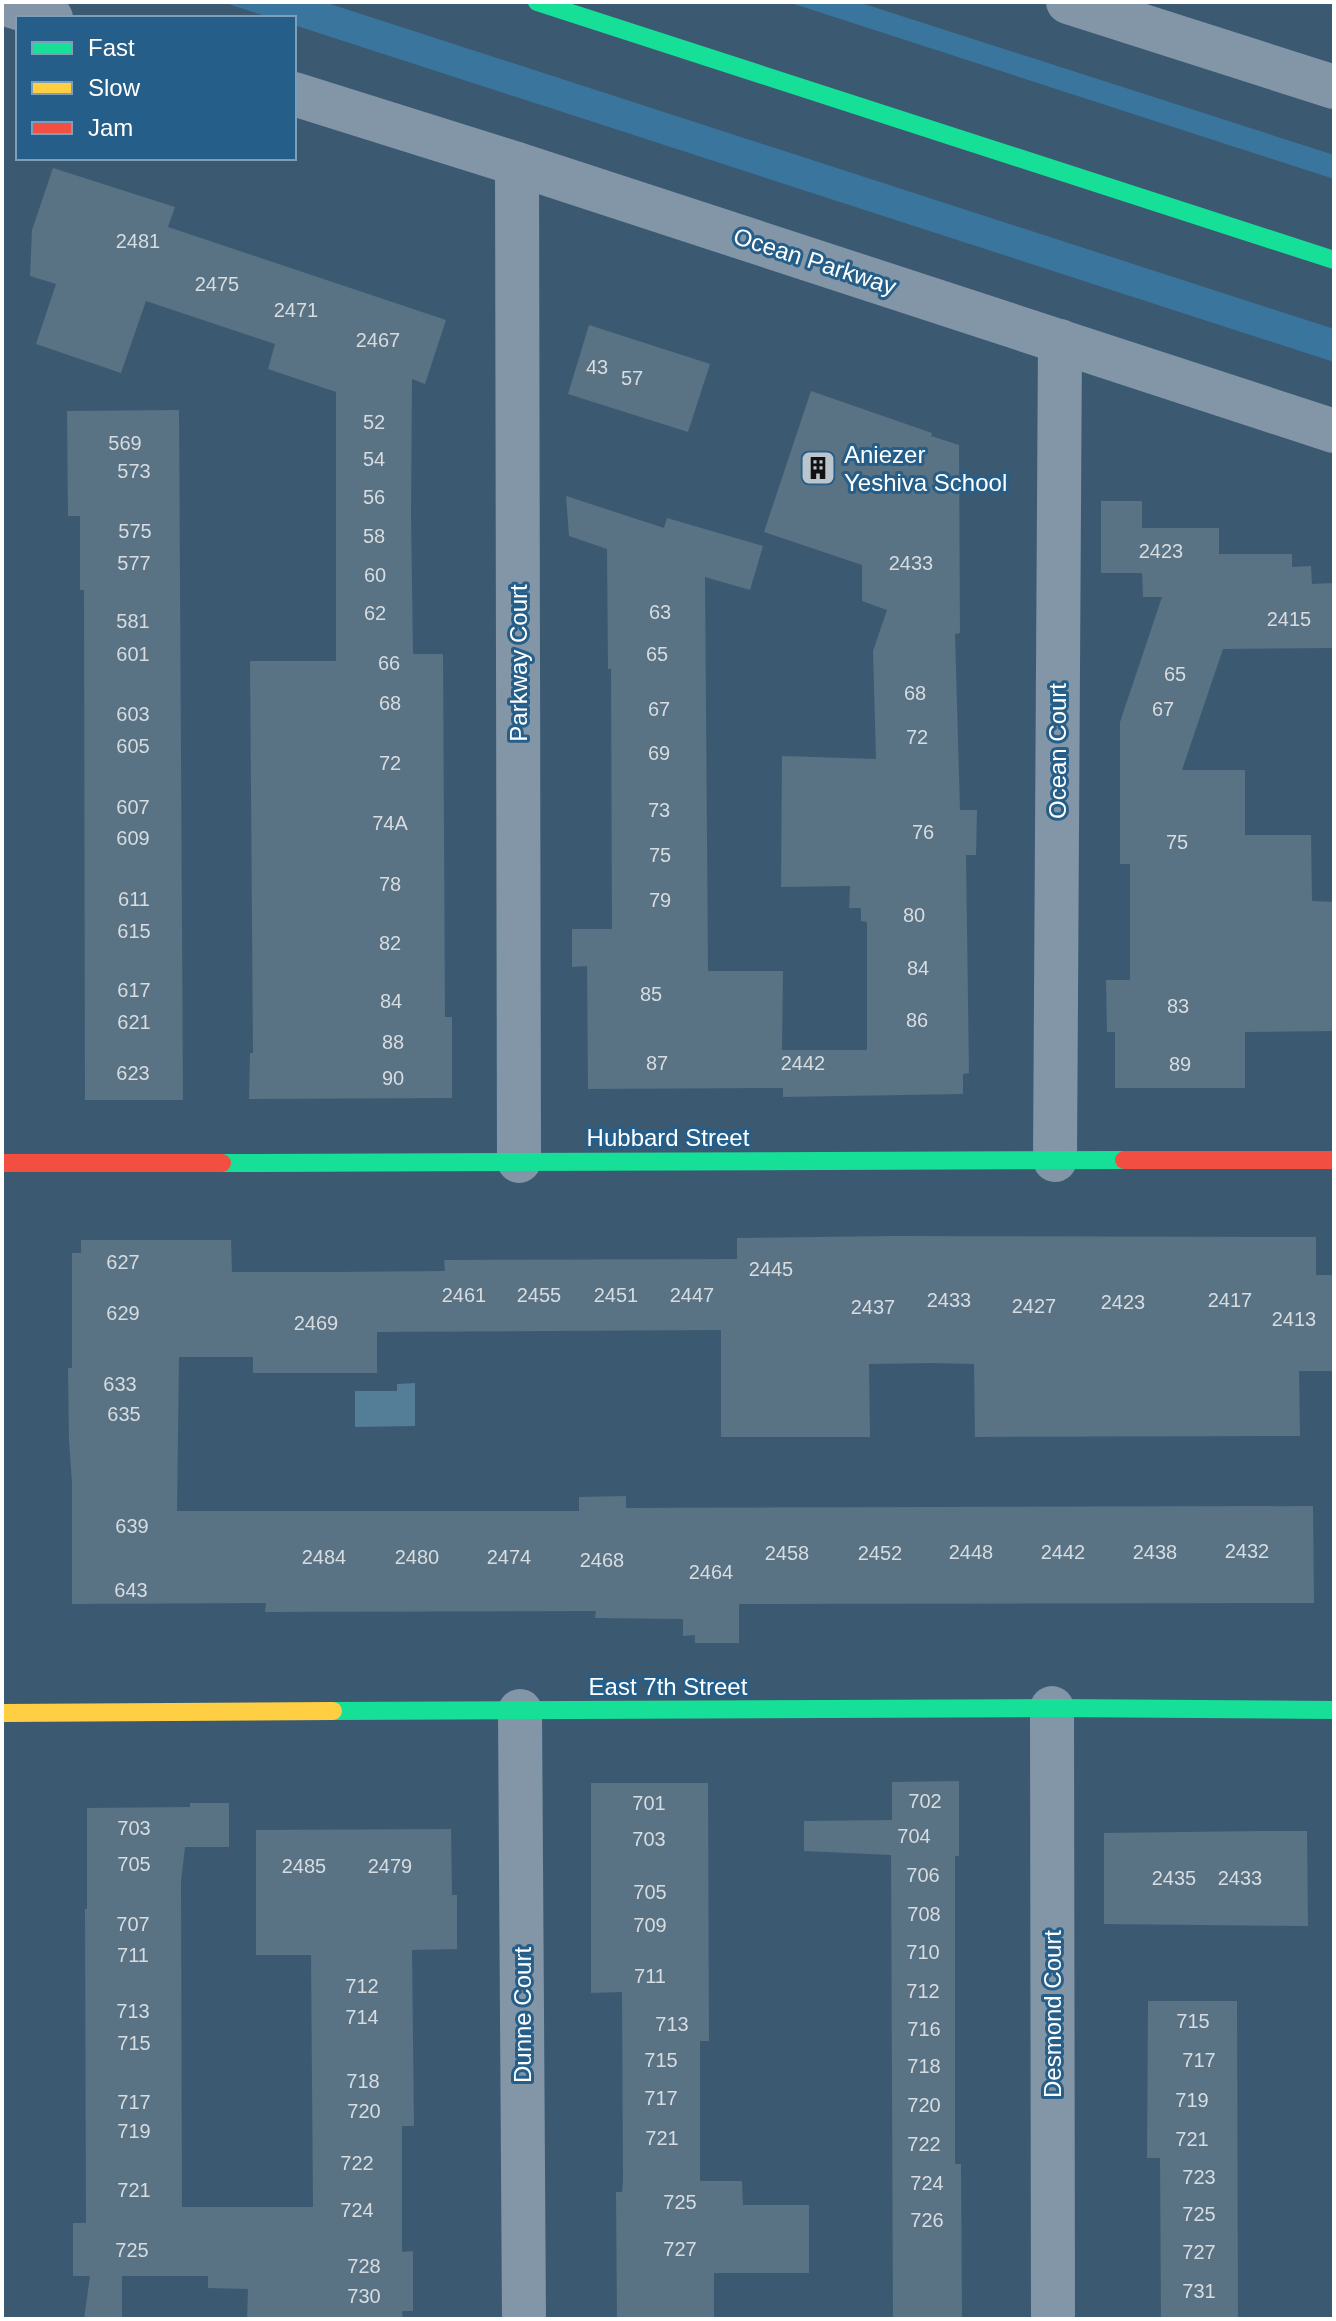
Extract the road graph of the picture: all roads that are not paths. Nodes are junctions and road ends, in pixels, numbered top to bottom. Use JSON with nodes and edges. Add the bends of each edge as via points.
{"nodes":[{"id":1,"x":537,"y":2,"type":"edge"},
{"id":2,"x":1068,"y":2,"type":"edge"},
{"id":3,"x":2,"y":3,"type":"edge"},
{"id":4,"x":44,"y":16,"type":"edge"},
{"id":5,"x":1334,"y":87,"type":"edge"},
{"id":6,"x":296,"y":95,"type":"edge"},
{"id":7,"x":517,"y":164,"type":"junction"},
{"id":8,"x":1334,"y":260,"type":"edge"},
{"id":9,"x":1060,"y":341,"type":"junction"},
{"id":10,"x":1334,"y":431,"type":"edge"},
{"id":11,"x":1055,"y":1160,"type":"junction"},
{"id":12,"x":1334,"y":1160,"type":"edge"},
{"id":13,"x":519,"y":1161,"type":"junction"},
{"id":14,"x":2,"y":1163,"type":"edge"},
{"id":15,"x":1052,"y":1708,"type":"junction"},
{"id":16,"x":1334,"y":1710,"type":"edge"},
{"id":17,"x":520,"y":1711,"type":"junction"},
{"id":18,"x":2,"y":1713,"type":"edge"},
{"id":19,"x":524,"y":2319,"type":"edge"},
{"id":20,"x":1053,"y":2319,"type":"edge"}],
"edges":[{"from":1,"to":8,"type":"street"},
{"from":2,"to":5,"type":"street"},
{"from":3,"to":4,"type":"street"},
{"from":6,"to":7,"type":"street","name":"Ocean Parkway"},
{"from":7,"to":9,"type":"street","name":"Ocean Parkway"},
{"from":7,"to":13,"type":"street","name":"Parkway Court"},
{"from":9,"to":10,"type":"street","name":"Ocean Parkway"},
{"from":9,"to":11,"type":"street","name":"Ocean Court"},
{"from":11,"to":12,"type":"street","name":"Hubbard Street"},
{"from":11,"to":13,"type":"street","name":"Hubbard Street"},
{"from":13,"to":14,"type":"street","name":"Hubbard Street"},
{"from":15,"to":16,"type":"street","name":"East 7th Street"},
{"from":15,"to":17,"type":"street","name":"East 7th Street"},
{"from":15,"to":20,"type":"street","name":"Desmond Court"},
{"from":17,"to":18,"type":"street","name":"East 7th Street"},
{"from":17,"to":19,"type":"street","name":"Dunne Court"}]}
